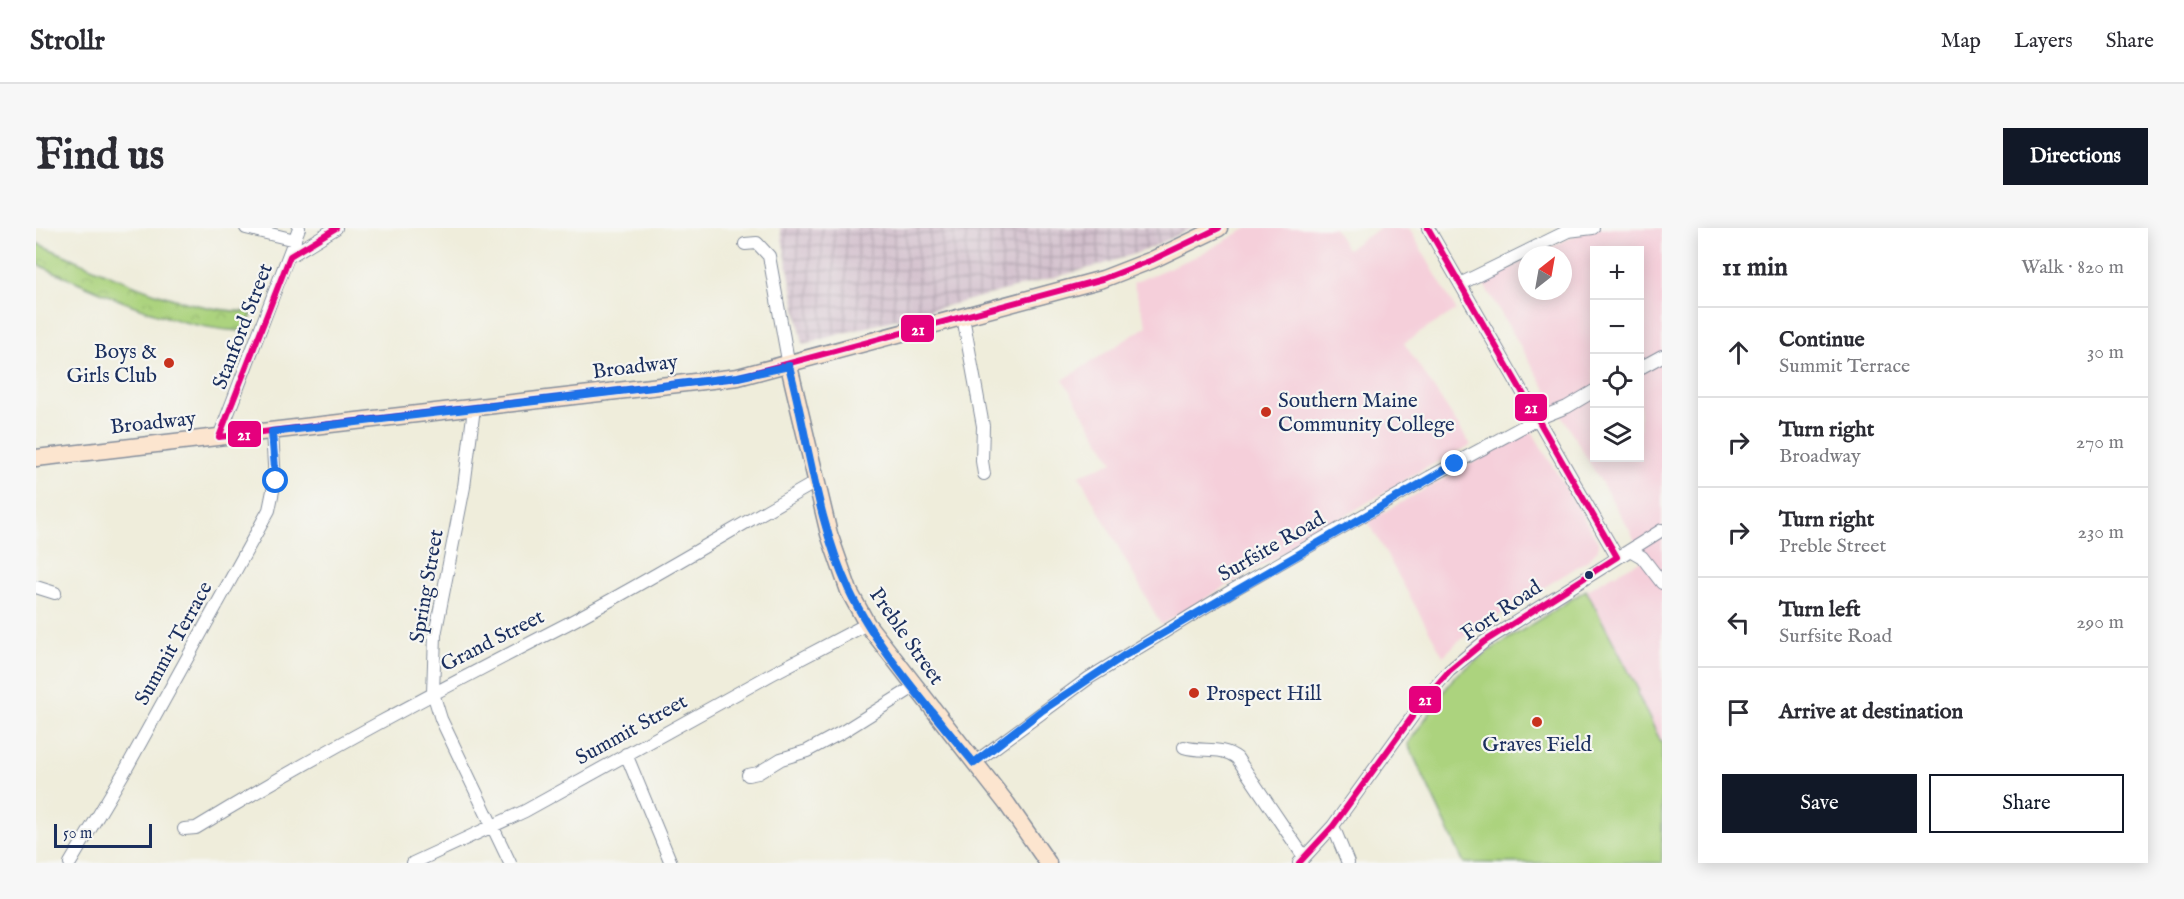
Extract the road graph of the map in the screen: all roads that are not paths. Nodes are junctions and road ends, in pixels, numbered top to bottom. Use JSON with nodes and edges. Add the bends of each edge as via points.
{"nodes":[{"id":1,"x":246,"y":228,"type":"edge"},
{"id":2,"x":336,"y":228,"type":"edge"},
{"id":3,"x":1219,"y":228,"type":"edge"},
{"id":4,"x":1428,"y":228,"type":"edge"},
{"id":5,"x":1593,"y":228,"type":"edge"},
{"id":6,"x":297,"y":234,"type":"edge"},
{"id":7,"x":745,"y":244,"type":"dead end"},
{"id":8,"x":290,"y":256,"type":"junction"},
{"id":9,"x":1460,"y":284,"type":"junction"},
{"id":10,"x":963,"y":317,"type":"junction"},
{"id":11,"x":1662,"y":356,"type":"edge"},
{"id":12,"x":789,"y":366,"type":"junction"},
{"id":13,"x":1644,"y":366,"type":"edge"},
{"id":14,"x":1590,"y":394,"type":"edge"},
{"id":15,"x":474,"y":408,"type":"junction"},
{"id":16,"x":1537,"y":419,"type":"junction"},
{"id":17,"x":272,"y":432,"type":"junction"},
{"id":18,"x":219,"y":437,"type":"junction"},
{"id":19,"x":36,"y":458,"type":"edge"},
{"id":20,"x":984,"y":474,"type":"dead end"},
{"id":21,"x":816,"y":482,"type":"junction"},
{"id":22,"x":1662,"y":531,"type":"edge"},
{"id":23,"x":1630,"y":550,"type":"junction"},
{"id":24,"x":1617,"y":557,"type":"junction"},
{"id":25,"x":1662,"y":583,"type":"edge"},
{"id":26,"x":36,"y":587,"type":"edge"},
{"id":27,"x":56,"y":593,"type":"dead end"},
{"id":28,"x":867,"y":624,"type":"junction"},
{"id":29,"x":914,"y":687,"type":"junction"},
{"id":30,"x":433,"y":693,"type":"junction"},
{"id":31,"x":1184,"y":747,"type":"dead end"},
{"id":32,"x":626,"y":754,"type":"junction"},
{"id":33,"x":974,"y":763,"type":"junction"},
{"id":34,"x":748,"y":775,"type":"dead end"},
{"id":35,"x":493,"y":826,"type":"junction"},
{"id":36,"x":1333,"y":826,"type":"junction"},
{"id":37,"x":184,"y":829,"type":"dead end"},
{"id":38,"x":1302,"y":860,"type":"edge"},
{"id":39,"x":70,"y":863,"type":"edge"},
{"id":40,"x":412,"y":863,"type":"edge"},
{"id":41,"x":510,"y":863,"type":"edge"},
{"id":42,"x":671,"y":863,"type":"edge"},
{"id":43,"x":1048,"y":863,"type":"edge"},
{"id":44,"x":1348,"y":863,"type":"edge"}],
"edges":[{"from":1,"to":6,"type":"street"},
{"from":2,"to":8,"type":"street"},
{"from":3,"to":10,"type":"street","name":"Broadway","via":[[1103,279]]},
{"from":4,"to":9,"type":"street"},
{"from":5,"to":9,"type":"street","via":[[1568,231]]},
{"from":6,"to":8,"type":"street","name":"Stanford Street"},
{"from":7,"to":12,"type":"street","via":[[757,243],[770,256]]},
{"from":8,"to":18,"type":"street","name":"Stanford Street"},
{"from":9,"to":16,"type":"street"},
{"from":10,"to":12,"type":"street","name":"Broadway"},
{"from":10,"to":20,"type":"street","via":[[983,426]]},
{"from":11,"to":13,"type":"street"},
{"from":12,"to":15,"type":"street","name":"Broadway","via":[[738,377]]},
{"from":12,"to":21,"type":"street","name":"Preble Street"},
{"from":14,"to":16,"type":"street","name":"Surfsite Road"},
{"from":15,"to":17,"type":"street","name":"Broadway"},
{"from":15,"to":30,"type":"street","name":"Spring Street","via":[[464,487],[435,635]]},
{"from":16,"to":24,"type":"street"},
{"from":16,"to":33,"type":"street","name":"Surfsite Road","via":[[1280,562],[1125,655],[1041,711]]},
{"from":17,"to":18,"type":"street","name":"Broadway"},
{"from":17,"to":39,"type":"street","name":"Summit Terrace","via":[[276,481],[269,510]]},
{"from":18,"to":19,"type":"street","name":"Broadway"},
{"from":21,"to":28,"type":"street","name":"Preble Street","via":[[840,570]]},
{"from":21,"to":30,"type":"street","name":"Grand Street","via":[[641,583]]},
{"from":22,"to":23,"type":"street","name":"Fort Road"},
{"from":23,"to":24,"type":"street","name":"Fort Road"},
{"from":23,"to":25,"type":"street","via":[[1646,561]]},
{"from":24,"to":36,"type":"street","name":"Fort Road","via":[[1484,642],[1449,671]]},
{"from":26,"to":27,"type":"street"},
{"from":28,"to":29,"type":"street","name":"Preble Street"},
{"from":28,"to":32,"type":"street","name":"Summit Street"},
{"from":29,"to":33,"type":"street","name":"Preble Street"},
{"from":29,"to":34,"type":"street","via":[[807,751]]},
{"from":30,"to":35,"type":"street","name":"Spring Street","via":[[441,719]]},
{"from":30,"to":37,"type":"street","name":"Grand Street","via":[[274,780],[196,828]]},
{"from":31,"to":38,"type":"street","via":[[1195,751],[1220,750],[1237,758]]},
{"from":32,"to":35,"type":"street","name":"Summit Street"},
{"from":32,"to":42,"type":"street"},
{"from":33,"to":43,"type":"street","name":"Preble Street"},
{"from":35,"to":40,"type":"street","name":"Summit Street"},
{"from":35,"to":41,"type":"street","name":"Spring Street"},
{"from":36,"to":38,"type":"street","name":"Fort Road"},
{"from":36,"to":44,"type":"street"}]}
